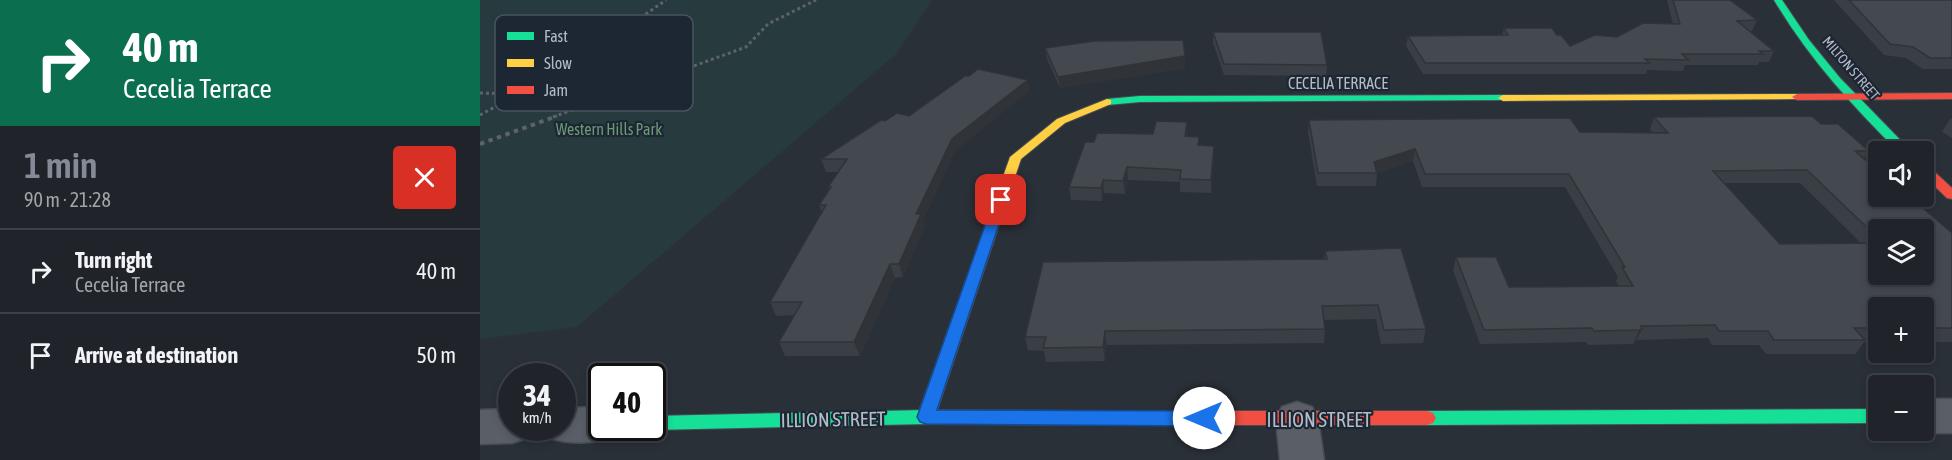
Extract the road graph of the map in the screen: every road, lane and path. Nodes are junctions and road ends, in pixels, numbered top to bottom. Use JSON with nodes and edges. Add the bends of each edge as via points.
{"nodes":[{"id":1,"x":666,"y":0,"type":"edge"},
{"id":2,"x":816,"y":0,"type":"edge"},
{"id":3,"x":1778,"y":0,"type":"edge"},
{"id":4,"x":644,"y":15,"type":"edge"},
{"id":5,"x":693,"y":66,"type":"edge"},
{"id":6,"x":480,"y":93,"type":"edge"},
{"id":7,"x":495,"y":93,"type":"edge"},
{"id":8,"x":1952,"y":96,"type":"edge"},
{"id":9,"x":1853,"y":98,"type":"junction"},
{"id":10,"x":495,"y":107,"type":"edge"},
{"id":11,"x":570,"y":111,"type":"edge"},
{"id":12,"x":480,"y":115,"type":"edge"},
{"id":13,"x":1895,"y":141,"type":"edge"},
{"id":14,"x":480,"y":144,"type":"edge"},
{"id":15,"x":1934,"y":178,"type":"edge"},
{"id":16,"x":1952,"y":195,"type":"edge"},
{"id":17,"x":1868,"y":416,"type":"edge"},
{"id":18,"x":1934,"y":416,"type":"edge"},
{"id":19,"x":1952,"y":416,"type":"edge"},
{"id":20,"x":926,"y":417,"type":"junction"},
{"id":21,"x":666,"y":423,"type":"edge"},
{"id":22,"x":498,"y":426,"type":"edge"},
{"id":23,"x":480,"y":427,"type":"edge"},
{"id":24,"x":1299,"y":440,"type":"edge"}],
"edges":[{"from":1,"to":4,"type":"path"},
{"from":2,"to":5,"type":"path","via":[[786,12],[755,34],[746,47]]},
{"from":3,"to":9,"type":"street","name":"MILTON STREET"},
{"from":6,"to":7,"type":"path"},
{"from":8,"to":9,"type":"street","name":"CECELIA TERRACE"},
{"from":9,"to":13,"type":"street","name":"MILTON STREET"},
{"from":9,"to":20,"type":"street","name":"CECELIA TERRACE","via":[[1107,102],[1061,121],[1016,157]]},
{"from":10,"to":12,"type":"path"},
{"from":11,"to":14,"type":"path"},
{"from":15,"to":16,"type":"street"},
{"from":17,"to":24,"type":"street","name":"ILLION STREET"},
{"from":18,"to":19,"type":"street"},
{"from":20,"to":21,"type":"street","name":"ILLION STREET"},
{"from":20,"to":24,"type":"street","name":"ILLION STREET"},
{"from":22,"to":23,"type":"street"}]}
